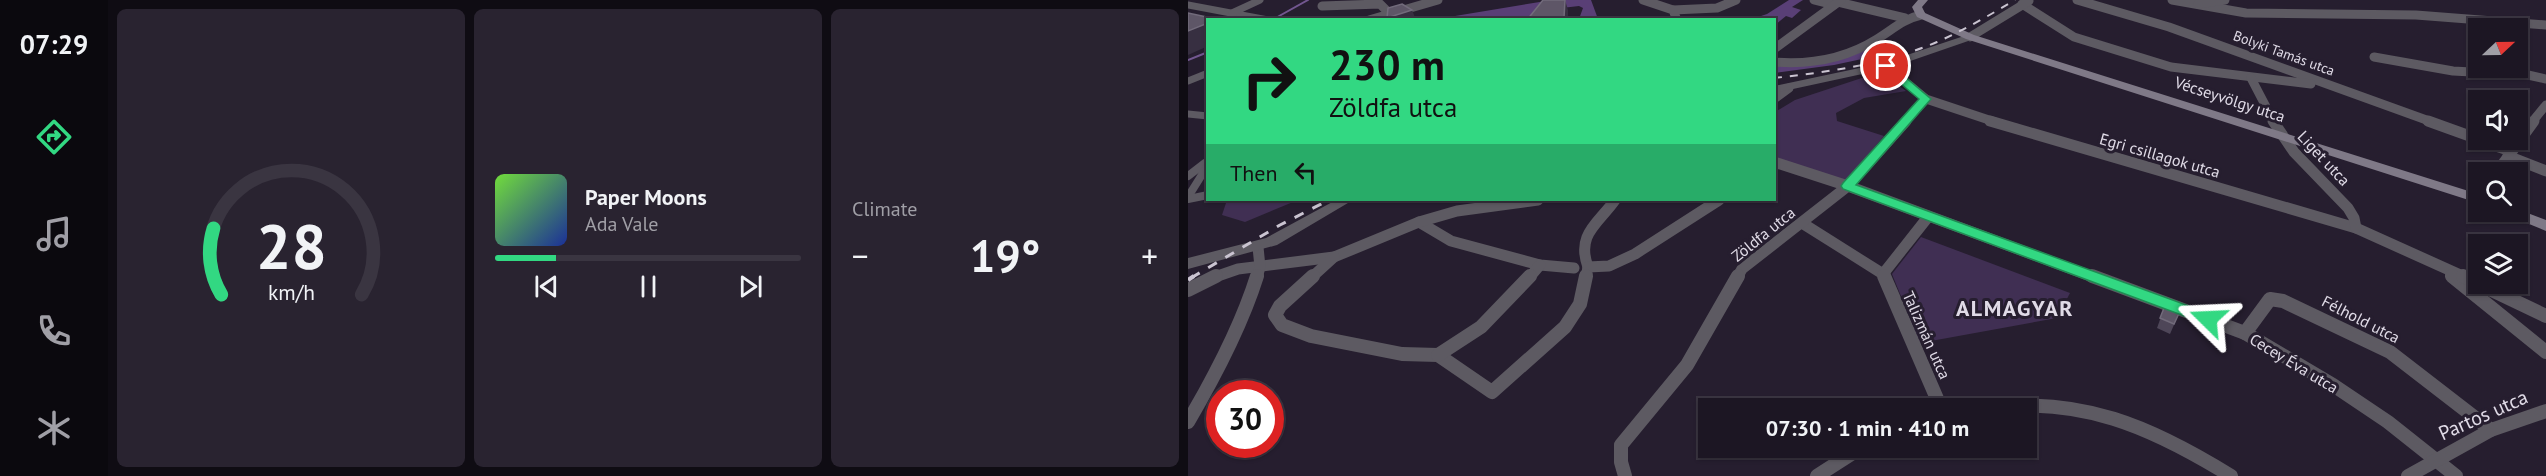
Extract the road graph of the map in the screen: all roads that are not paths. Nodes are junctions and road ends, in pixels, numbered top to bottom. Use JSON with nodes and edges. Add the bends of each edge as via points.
{"nodes":[{"id":1,"x":1260,"y":0,"type":"edge"},
{"id":2,"x":1333,"y":0,"type":"edge"},
{"id":3,"x":1438,"y":0,"type":"edge"},
{"id":4,"x":1643,"y":0,"type":"edge"},
{"id":5,"x":1698,"y":0,"type":"edge"},
{"id":6,"x":1736,"y":0,"type":"edge"},
{"id":7,"x":1814,"y":0,"type":"edge"},
{"id":8,"x":1923,"y":0,"type":"edge"},
{"id":9,"x":2077,"y":0,"type":"edge"},
{"id":10,"x":2172,"y":0,"type":"edge"},
{"id":11,"x":2225,"y":0,"type":"edge"},
{"id":12,"x":1838,"y":2,"type":"edge"},
{"id":13,"x":2026,"y":2,"type":"edge"},
{"id":14,"x":1188,"y":5,"type":"edge"},
{"id":15,"x":2188,"y":5,"type":"junction"},
{"id":16,"x":1682,"y":9,"type":"junction"},
{"id":17,"x":1673,"y":10,"type":"junction"},
{"id":18,"x":1389,"y":12,"type":"junction"},
{"id":19,"x":1232,"y":13,"type":"junction"},
{"id":20,"x":1921,"y":15,"type":"junction"},
{"id":21,"x":1260,"y":18,"type":"edge"},
{"id":22,"x":1374,"y":18,"type":"edge"},
{"id":23,"x":1676,"y":18,"type":"edge"},
{"id":24,"x":1905,"y":18,"type":"junction"},
{"id":25,"x":2546,"y":25,"type":"edge"},
{"id":26,"x":1970,"y":37,"type":"junction"},
{"id":27,"x":1776,"y":48,"type":"edge"},
{"id":28,"x":2374,"y":57,"type":"dead end"},
{"id":29,"x":1776,"y":63,"type":"edge"},
{"id":30,"x":1886,"y":66,"type":"junction"},
{"id":31,"x":1206,"y":74,"type":"edge"},
{"id":32,"x":2251,"y":78,"type":"junction"},
{"id":33,"x":2546,"y":79,"type":"edge"},
{"id":34,"x":1188,"y":81,"type":"edge"},
{"id":35,"x":2330,"y":87,"type":"junction"},
{"id":36,"x":1789,"y":88,"type":"junction"},
{"id":37,"x":1776,"y":90,"type":"edge"},
{"id":38,"x":1776,"y":98,"type":"edge"},
{"id":39,"x":1926,"y":99,"type":"junction"},
{"id":40,"x":2546,"y":105,"type":"edge"},
{"id":41,"x":1188,"y":114,"type":"edge"},
{"id":42,"x":1206,"y":116,"type":"edge"},
{"id":43,"x":2280,"y":134,"type":"junction"},
{"id":44,"x":2468,"y":136,"type":"edge"},
{"id":45,"x":2500,"y":150,"type":"edge"},
{"id":46,"x":2509,"y":154,"type":"junction"},
{"id":47,"x":2504,"y":162,"type":"edge"},
{"id":48,"x":1776,"y":163,"type":"edge"},
{"id":49,"x":1206,"y":164,"type":"edge"},
{"id":50,"x":1206,"y":166,"type":"edge"},
{"id":51,"x":2546,"y":171,"type":"edge"},
{"id":52,"x":1191,"y":175,"type":"edge"},
{"id":53,"x":1848,"y":186,"type":"junction"},
{"id":54,"x":1206,"y":195,"type":"edge"},
{"id":55,"x":2468,"y":196,"type":"edge"},
{"id":56,"x":1188,"y":198,"type":"edge"},
{"id":57,"x":1344,"y":201,"type":"edge"},
{"id":58,"x":1530,"y":201,"type":"edge"},
{"id":59,"x":1614,"y":201,"type":"edge"},
{"id":60,"x":1717,"y":201,"type":"edge"},
{"id":61,"x":1928,"y":217,"type":"junction"},
{"id":62,"x":2528,"y":219,"type":"edge"},
{"id":63,"x":1419,"y":222,"type":"junction"},
{"id":64,"x":1802,"y":224,"type":"junction"},
{"id":65,"x":2546,"y":226,"type":"edge"},
{"id":66,"x":2356,"y":228,"type":"junction"},
{"id":67,"x":1258,"y":247,"type":"junction"},
{"id":68,"x":1334,"y":257,"type":"junction"},
{"id":69,"x":2433,"y":262,"type":"junction"},
{"id":70,"x":1188,"y":264,"type":"edge"},
{"id":71,"x":1540,"y":265,"type":"junction"},
{"id":72,"x":1260,"y":267,"type":"junction"},
{"id":73,"x":1581,"y":268,"type":"junction"},
{"id":74,"x":1883,"y":274,"type":"junction"},
{"id":75,"x":2468,"y":278,"type":"edge"},
{"id":76,"x":1188,"y":290,"type":"edge"},
{"id":77,"x":2501,"y":294,"type":"edge"},
{"id":78,"x":2546,"y":316,"type":"edge"},
{"id":79,"x":2245,"y":333,"type":"junction"},
{"id":80,"x":2546,"y":352,"type":"edge"},
{"id":81,"x":1438,"y":355,"type":"junction"},
{"id":82,"x":1937,"y":398,"type":"edge"},
{"id":83,"x":2037,"y":405,"type":"edge"},
{"id":84,"x":2546,"y":411,"type":"edge"},
{"id":85,"x":1188,"y":422,"type":"edge"},
{"id":86,"x":2491,"y":430,"type":"junction"},
{"id":87,"x":1845,"y":458,"type":"edge"},
{"id":88,"x":2438,"y":459,"type":"junction"},
{"id":89,"x":1625,"y":476,"type":"edge"},
{"id":90,"x":1817,"y":476,"type":"edge"},
{"id":91,"x":2231,"y":476,"type":"edge"},
{"id":92,"x":2408,"y":476,"type":"edge"},
{"id":93,"x":2456,"y":476,"type":"edge"}],
"edges":[{"from":1,"to":19,"type":"street"},
{"from":2,"to":18,"type":"street","via":[[1322,6],[1380,4]]},
{"from":3,"to":18,"type":"street"},
{"from":4,"to":17,"type":"street"},
{"from":5,"to":16,"type":"street"},
{"from":6,"to":16,"type":"street","via":[[1718,8]]},
{"from":7,"to":12,"type":"street"},
{"from":8,"to":20,"type":"main road","via":[[1917,7]]},
{"from":9,"to":35,"type":"street","name":"Bolyki Tamás utca","via":[[2169,27]]},
{"from":10,"to":15,"type":"street"},
{"from":11,"to":15,"type":"street"},
{"from":12,"to":24,"type":"street"},
{"from":12,"to":27,"type":"street"},
{"from":13,"to":26,"type":"street"},
{"from":13,"to":32,"type":"street","via":[[2074,37],[2171,67]]},
{"from":14,"to":19,"type":"street"},
{"from":15,"to":25,"type":"street","via":[[2262,15],[2398,14]]},
{"from":16,"to":17,"type":"street"},
{"from":17,"to":23,"type":"street"},
{"from":18,"to":22,"type":"street"},
{"from":19,"to":21,"type":"street"},
{"from":20,"to":24,"type":"street"},
{"from":20,"to":26,"type":"main road","name":"Vécseyvölgy utca"},
{"from":24,"to":29,"type":"street","via":[[1892,30],[1841,57]]},
{"from":26,"to":30,"type":"street"},
{"from":26,"to":43,"type":"main road","name":"Vécseyvölgy utca"},
{"from":28,"to":33,"type":"street","via":[[2453,71]]},
{"from":30,"to":36,"type":"street"},
{"from":30,"to":39,"type":"street","name":"Egri csillagok utca"},
{"from":31,"to":34,"type":"street"},
{"from":32,"to":35,"type":"street"},
{"from":32,"to":43,"type":"street","name":"Liget utca"},
{"from":35,"to":44,"type":"street","name":"Bolyki Tamás utca"},
{"from":36,"to":37,"type":"street"},
{"from":36,"to":38,"type":"street"},
{"from":39,"to":53,"type":"street","name":"Zöldfa utca"},
{"from":39,"to":66,"type":"street","name":"Egri csillagok utca","via":[[2033,135]]},
{"from":40,"to":46,"type":"street"},
{"from":41,"to":42,"type":"street"},
{"from":43,"to":55,"type":"main road","name":"Vécseyvölgy utca"},
{"from":43,"to":66,"type":"street","name":"Liget utca","via":[[2302,163],[2350,208]]},
{"from":45,"to":46,"type":"street","name":"Bolyki Tamás utca"},
{"from":46,"to":47,"type":"street"},
{"from":46,"to":51,"type":"street","name":"Bolyki Tamás utca"},
{"from":48,"to":53,"type":"street","name":"Cecey Éva utca"},
{"from":49,"to":52,"type":"street"},
{"from":50,"to":56,"type":"street"},
{"from":53,"to":61,"type":"street","name":"Cecey Éva utca"},
{"from":53,"to":64,"type":"street","name":"Zöldfa utca"},
{"from":54,"to":56,"type":"street"},
{"from":57,"to":67,"type":"street"},
{"from":58,"to":63,"type":"street","via":[[1457,210]]},
{"from":59,"to":73,"type":"street","via":[[1585,237]]},
{"from":60,"to":73,"type":"street","via":[[1635,254],[1609,266]]},
{"from":61,"to":74,"type":"street"},
{"from":61,"to":79,"type":"street","name":"Cecey Éva utca"},
{"from":62,"to":65,"type":"main road"},
{"from":63,"to":68,"type":"street"},
{"from":63,"to":71,"type":"street","via":[[1451,241]]},
{"from":64,"to":74,"type":"street"},
{"from":64,"to":89,"type":"street","name":"Zöldfa utca","via":[[1742,269],[1687,365],[1621,445]]},
{"from":66,"to":69,"type":"street","name":"Egri csillagok utca"},
{"from":67,"to":70,"type":"street"},
{"from":67,"to":72,"type":"street"},
{"from":68,"to":72,"type":"street"},
{"from":68,"to":81,"type":"street","via":[[1280,306],[1275,315],[1282,325],[1311,336],[1402,354]]},
{"from":69,"to":75,"type":"street","name":"Egri csillagok utca"},
{"from":69,"to":80,"type":"street","name":"Egri csillagok utca"},
{"from":71,"to":73,"type":"street"},
{"from":71,"to":81,"type":"street","via":[[1488,321]]},
{"from":72,"to":76,"type":"street","via":[[1230,272]]},
{"from":72,"to":85,"type":"street","via":[[1250,299]]},
{"from":73,"to":81,"type":"street","via":[[1580,304],[1566,327],[1492,392]]},
{"from":74,"to":82,"type":"street","name":"Talizmán utca"},
{"from":77,"to":78,"type":"street","name":"Egri csillagok utca"},
{"from":79,"to":86,"type":"street","name":"Félhold utca","via":[[2270,299],[2283,301],[2390,352]]},
{"from":79,"to":88,"type":"street","name":"Cecey Éva utca","via":[[2333,386]]},
{"from":83,"to":91,"type":"street","via":[[2113,416],[2173,442]]},
{"from":84,"to":86,"type":"street","name":"Partos utca"},
{"from":86,"to":88,"type":"street","name":"Partos utca"},
{"from":87,"to":90,"type":"street"},
{"from":88,"to":92,"type":"street","name":"Partos utca"},
{"from":88,"to":93,"type":"street","name":"Cecey Éva utca"}]}
